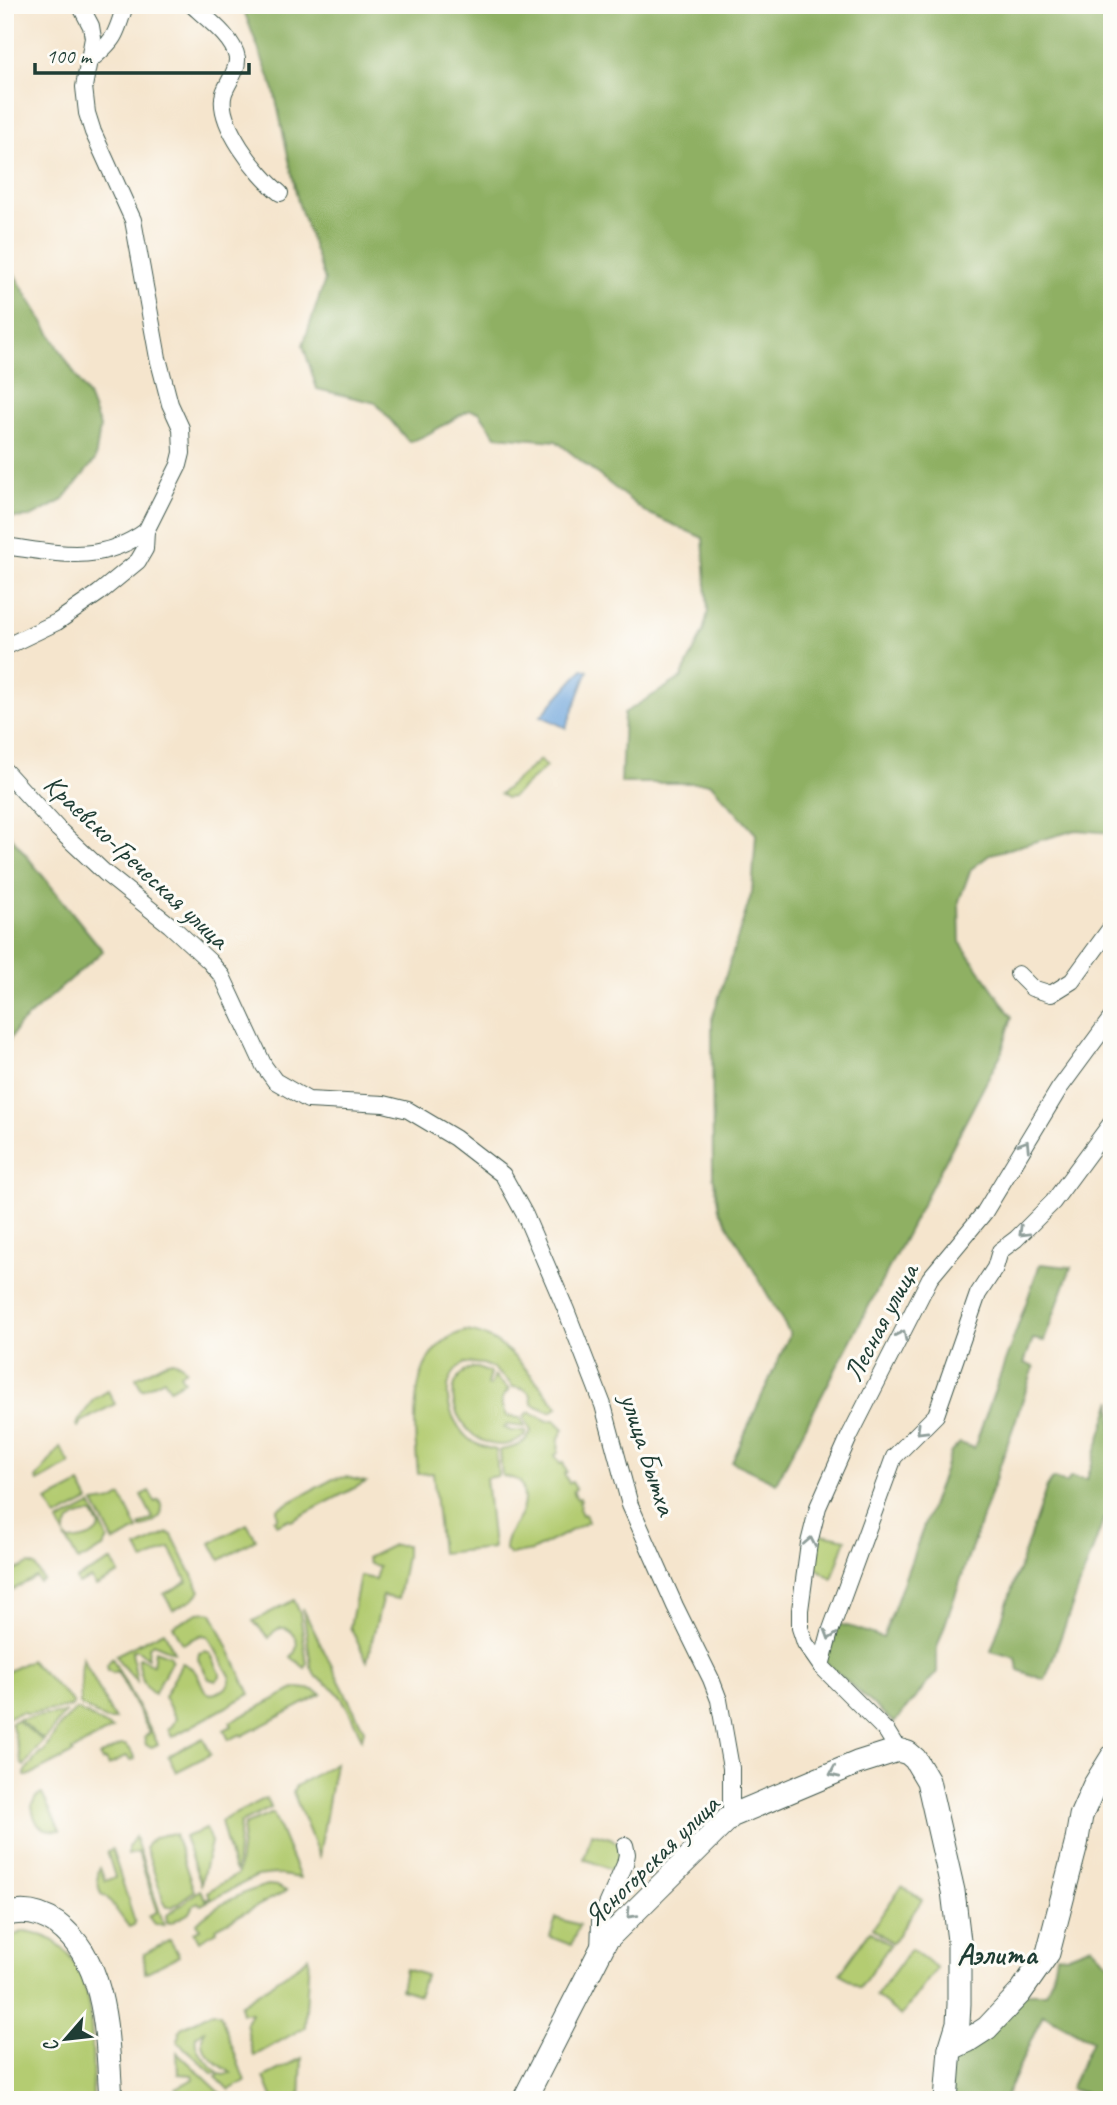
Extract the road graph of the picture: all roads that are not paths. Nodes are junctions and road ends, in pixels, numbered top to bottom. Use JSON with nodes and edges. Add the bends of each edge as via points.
{"nodes":[{"id":1,"x":80,"y":5,"type":"edge"},
{"id":2,"x":125,"y":5,"type":"edge"},
{"id":3,"x":192,"y":5,"type":"edge"},
{"id":4,"x":88,"y":62,"type":"junction"},
{"id":5,"x":280,"y":193,"type":"dead end"},
{"id":6,"x":146,"y":531,"type":"junction"},
{"id":7,"x":5,"y":546,"type":"edge"},
{"id":8,"x":5,"y":647,"type":"edge"},
{"id":9,"x":5,"y":771,"type":"edge"},
{"id":10,"x":1112,"y":926,"type":"edge"},
{"id":11,"x":1018,"y":974,"type":"dead end"},
{"id":12,"x":1112,"y":1017,"type":"edge"},
{"id":13,"x":1112,"y":1122,"type":"edge"},
{"id":14,"x":455,"y":1138,"type":"joint"},
{"id":15,"x":821,"y":1666,"type":"junction"},
{"id":16,"x":898,"y":1750,"type":"junction"},
{"id":17,"x":1112,"y":1757,"type":"edge"},
{"id":18,"x":731,"y":1816,"type":"junction"},
{"id":19,"x":625,"y":1845,"type":"dead end"},
{"id":20,"x":5,"y":1915,"type":"edge"},
{"id":21,"x":599,"y":1952,"type":"junction"},
{"id":22,"x":950,"y":2049,"type":"junction"},
{"id":23,"x":111,"y":2100,"type":"edge"},
{"id":24,"x":524,"y":2100,"type":"edge"},
{"id":25,"x":946,"y":2100,"type":"edge"}],
"edges":[{"from":1,"to":4,"type":"street","via":[[93,38]]},
{"from":2,"to":4,"type":"street","via":[[116,35]]},
{"from":3,"to":5,"type":"street","via":[[233,48],[236,67],[224,93],[225,118],[257,173]]},
{"from":4,"to":6,"type":"street","via":[[84,87],[87,113],[133,220],[158,358],[183,442],[179,465]]},
{"from":6,"to":7,"type":"street","via":[[125,545],[96,554]]},
{"from":6,"to":8,"type":"street","via":[[145,549],[121,576],[57,622]]},
{"from":9,"to":14,"type":"street","name":"Краевско-Греческая улица","via":[[105,873],[209,961],[222,976],[275,1080],[308,1100],[384,1104],[408,1110]]},
{"from":10,"to":11,"type":"street","via":[[1072,981],[1051,994],[1032,988]]},
{"from":15,"to":12,"type":"street","name":"Лесная улица","one_way":true,"via":[[805,1643],[800,1610],[818,1507],[849,1437],[930,1278],[984,1213],[1059,1089]]},
{"from":13,"to":15,"type":"street","one_way":true,"via":[[1053,1202],[1000,1251],[978,1294],[936,1415],[894,1457]]},
{"from":14,"to":18,"type":"street","name":"улица Бытха","via":[[503,1175],[566,1310],[603,1405],[630,1505],[719,1700],[731,1769]]},
{"from":15,"to":16,"type":"street","via":[[887,1732]]},
{"from":16,"to":18,"type":"street","name":"Ясногорская улица","one_way":true},
{"from":16,"to":22,"type":"street","via":[[915,1759],[928,1782],[953,1891],[960,2004]]},
{"from":17,"to":22,"type":"street","via":[[1081,1816],[1048,1953],[1020,1993],[987,2028]]},
{"from":18,"to":21,"type":"street","name":"Ясногорская улица","one_way":true},
{"from":19,"to":21,"type":"street","via":[[625,1864],[600,1921]]},
{"from":20,"to":23,"type":"street","via":[[38,1914],[67,1932],[79,1946],[106,2017]]},
{"from":21,"to":24,"type":"street","name":"Ясногорская улица"},
{"from":22,"to":25,"type":"street"}]}
